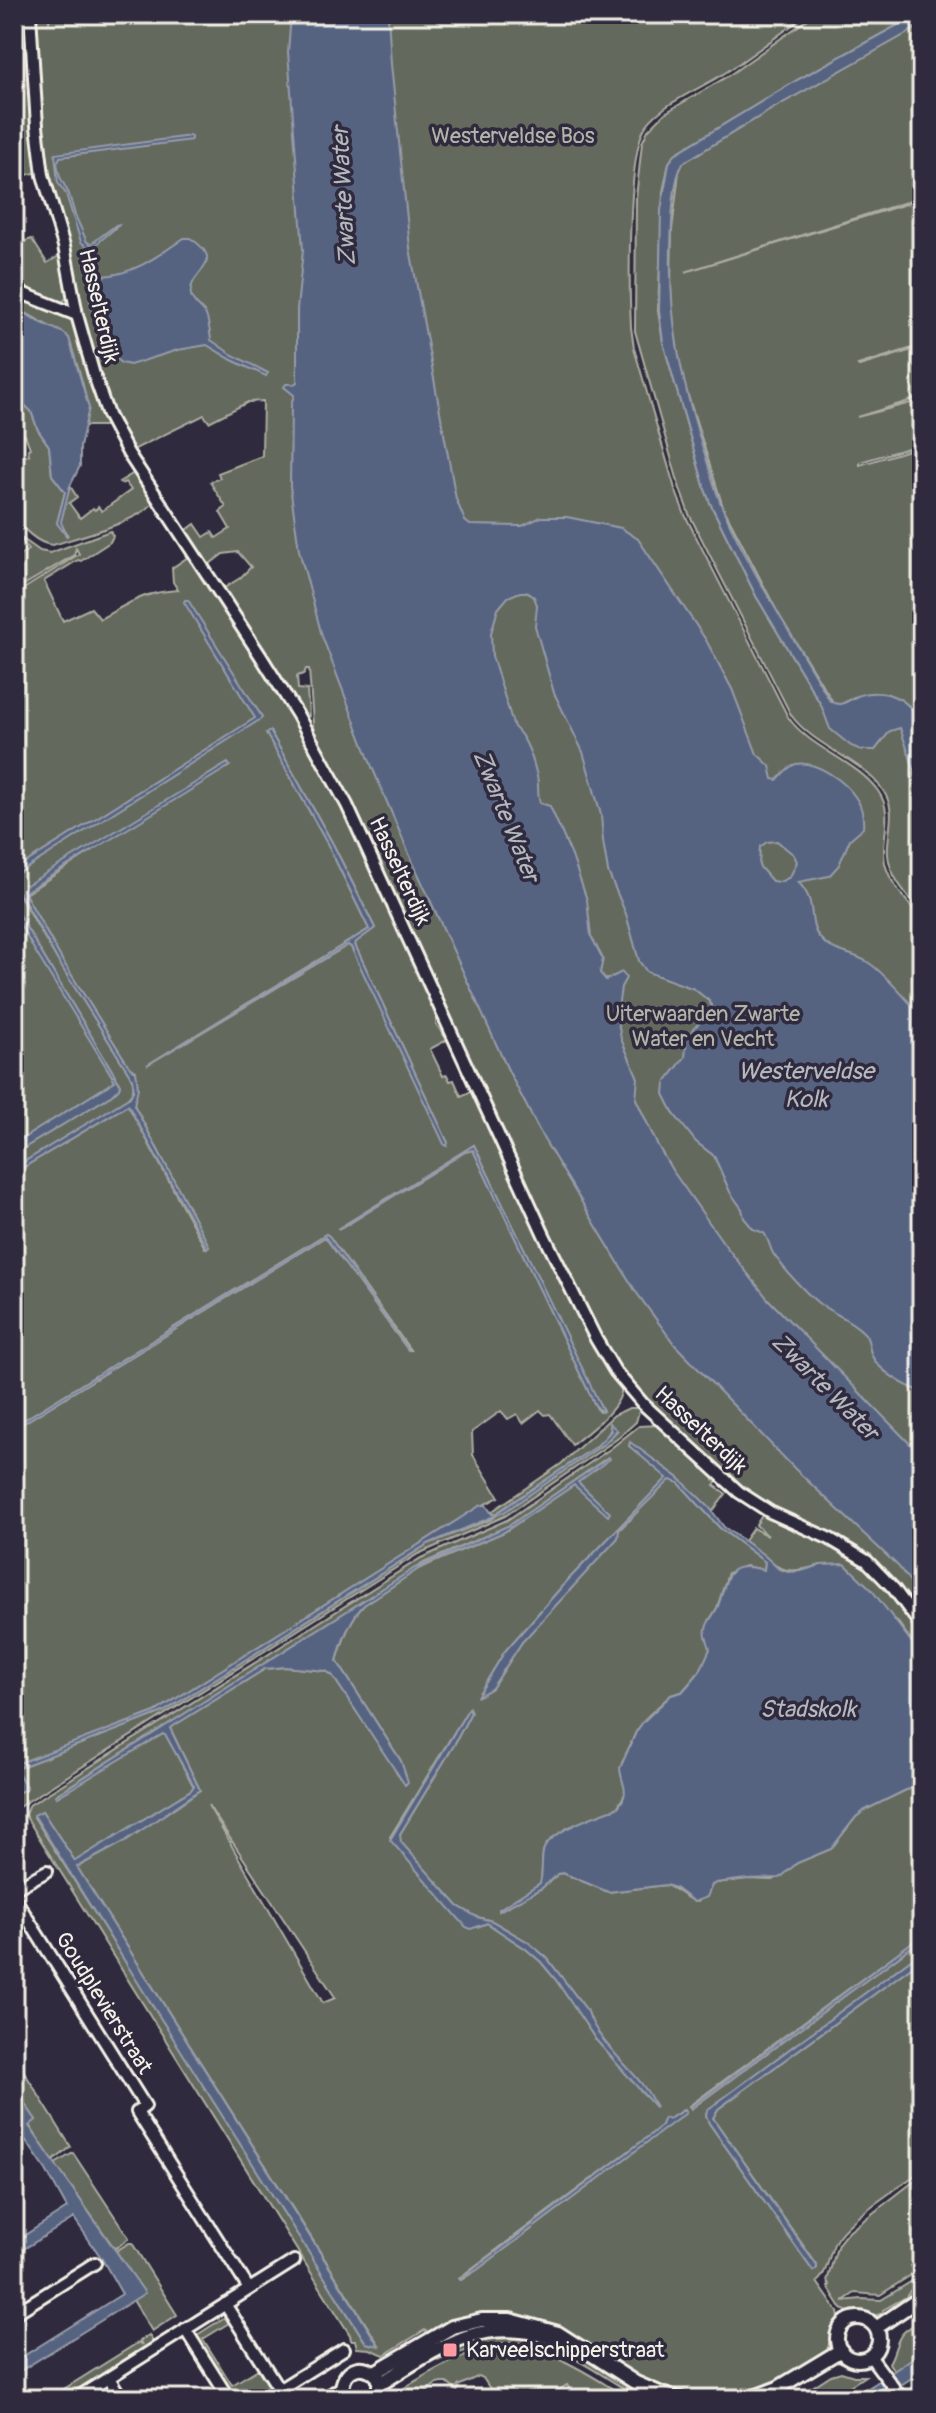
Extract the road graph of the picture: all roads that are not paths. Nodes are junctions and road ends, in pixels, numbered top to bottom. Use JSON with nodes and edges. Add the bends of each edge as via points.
{"nodes":[{"id":1,"x":30,"y":14,"type":"edge"},
{"id":2,"x":14,"y":290,"type":"edge"},
{"id":3,"x":77,"y":315,"type":"junction"},
{"id":4,"x":922,"y":1627,"type":"edge"},
{"id":5,"x":47,"y":1871,"type":"dead end"},
{"id":6,"x":14,"y":1889,"type":"edge"},
{"id":7,"x":14,"y":1897,"type":"edge"},
{"id":8,"x":294,"y":2261,"type":"dead end"},
{"id":9,"x":95,"y":2263,"type":"dead end"},
{"id":10,"x":249,"y":2289,"type":"junction"},
{"id":11,"x":922,"y":2297,"type":"edge"},
{"id":12,"x":225,"y":2304,"type":"junction"},
{"id":13,"x":14,"y":2314,"type":"edge"},
{"id":14,"x":876,"y":2328,"type":"junction"},
{"id":15,"x":185,"y":2329,"type":"junction"},
{"id":16,"x":344,"y":2349,"type":"dead end"},
{"id":17,"x":841,"y":2350,"type":"junction"},
{"id":18,"x":870,"y":2356,"type":"junction"},
{"id":19,"x":109,"y":2378,"type":"junction"},
{"id":20,"x":378,"y":2378,"type":"junction"},
{"id":21,"x":279,"y":2389,"type":"junction"},
{"id":22,"x":922,"y":2391,"type":"edge"},
{"id":23,"x":345,"y":2393,"type":"edge"},
{"id":24,"x":899,"y":2395,"type":"edge"},
{"id":25,"x":75,"y":2399,"type":"edge"},
{"id":26,"x":122,"y":2399,"type":"edge"},
{"id":27,"x":229,"y":2399,"type":"edge"},
{"id":28,"x":264,"y":2399,"type":"edge"},
{"id":29,"x":326,"y":2399,"type":"edge"},
{"id":30,"x":375,"y":2399,"type":"edge"},
{"id":31,"x":681,"y":2399,"type":"edge"},
{"id":32,"x":749,"y":2399,"type":"edge"},
{"id":33,"x":911,"y":2399,"type":"edge"}],
"edges":[{"from":1,"to":3,"type":"street","name":"Hasselterdijk","via":[[40,159]]},
{"from":2,"to":3,"type":"street"},
{"from":3,"to":4,"type":"street","name":"Hasselterdijk","via":[[120,439],[267,667],[347,805],[545,1237],[608,1360],[633,1395],[726,1482],[770,1512],[867,1561]]},
{"from":5,"to":6,"type":"street"},
{"from":7,"to":10,"type":"street","name":"Goudplevierstraat","via":[[145,2106],[137,2112]]},
{"from":8,"to":10,"type":"street"},
{"from":9,"to":13,"type":"street"},
{"from":10,"to":12,"type":"street"},
{"from":11,"to":14,"type":"main road"},
{"from":12,"to":15,"type":"street"},
{"from":12,"to":21,"type":"street"},
{"from":14,"to":17,"type":"main road","via":[[861,2318],[844,2323],[837,2339]]},
{"from":14,"to":18,"type":"main road","via":[[878,2346]]},
{"from":15,"to":19,"type":"street"},
{"from":15,"to":27,"type":"street"},
{"from":16,"to":21,"type":"street"},
{"from":17,"to":18,"type":"main road","via":[[857,2360]]},
{"from":17,"to":32,"type":"main road"},
{"from":18,"to":24,"type":"street"},
{"from":19,"to":25,"type":"street"},
{"from":19,"to":26,"type":"street"},
{"from":20,"to":23,"type":"main road","via":[[363,2367],[350,2370],[343,2381]]},
{"from":20,"to":30,"type":"main road"},
{"from":20,"to":31,"type":"main road","via":[[480,2333],[527,2332],[574,2344],[636,2383]]},
{"from":21,"to":28,"type":"street"},
{"from":22,"to":33,"type":"street"},
{"from":23,"to":29,"type":"main road"}]}
